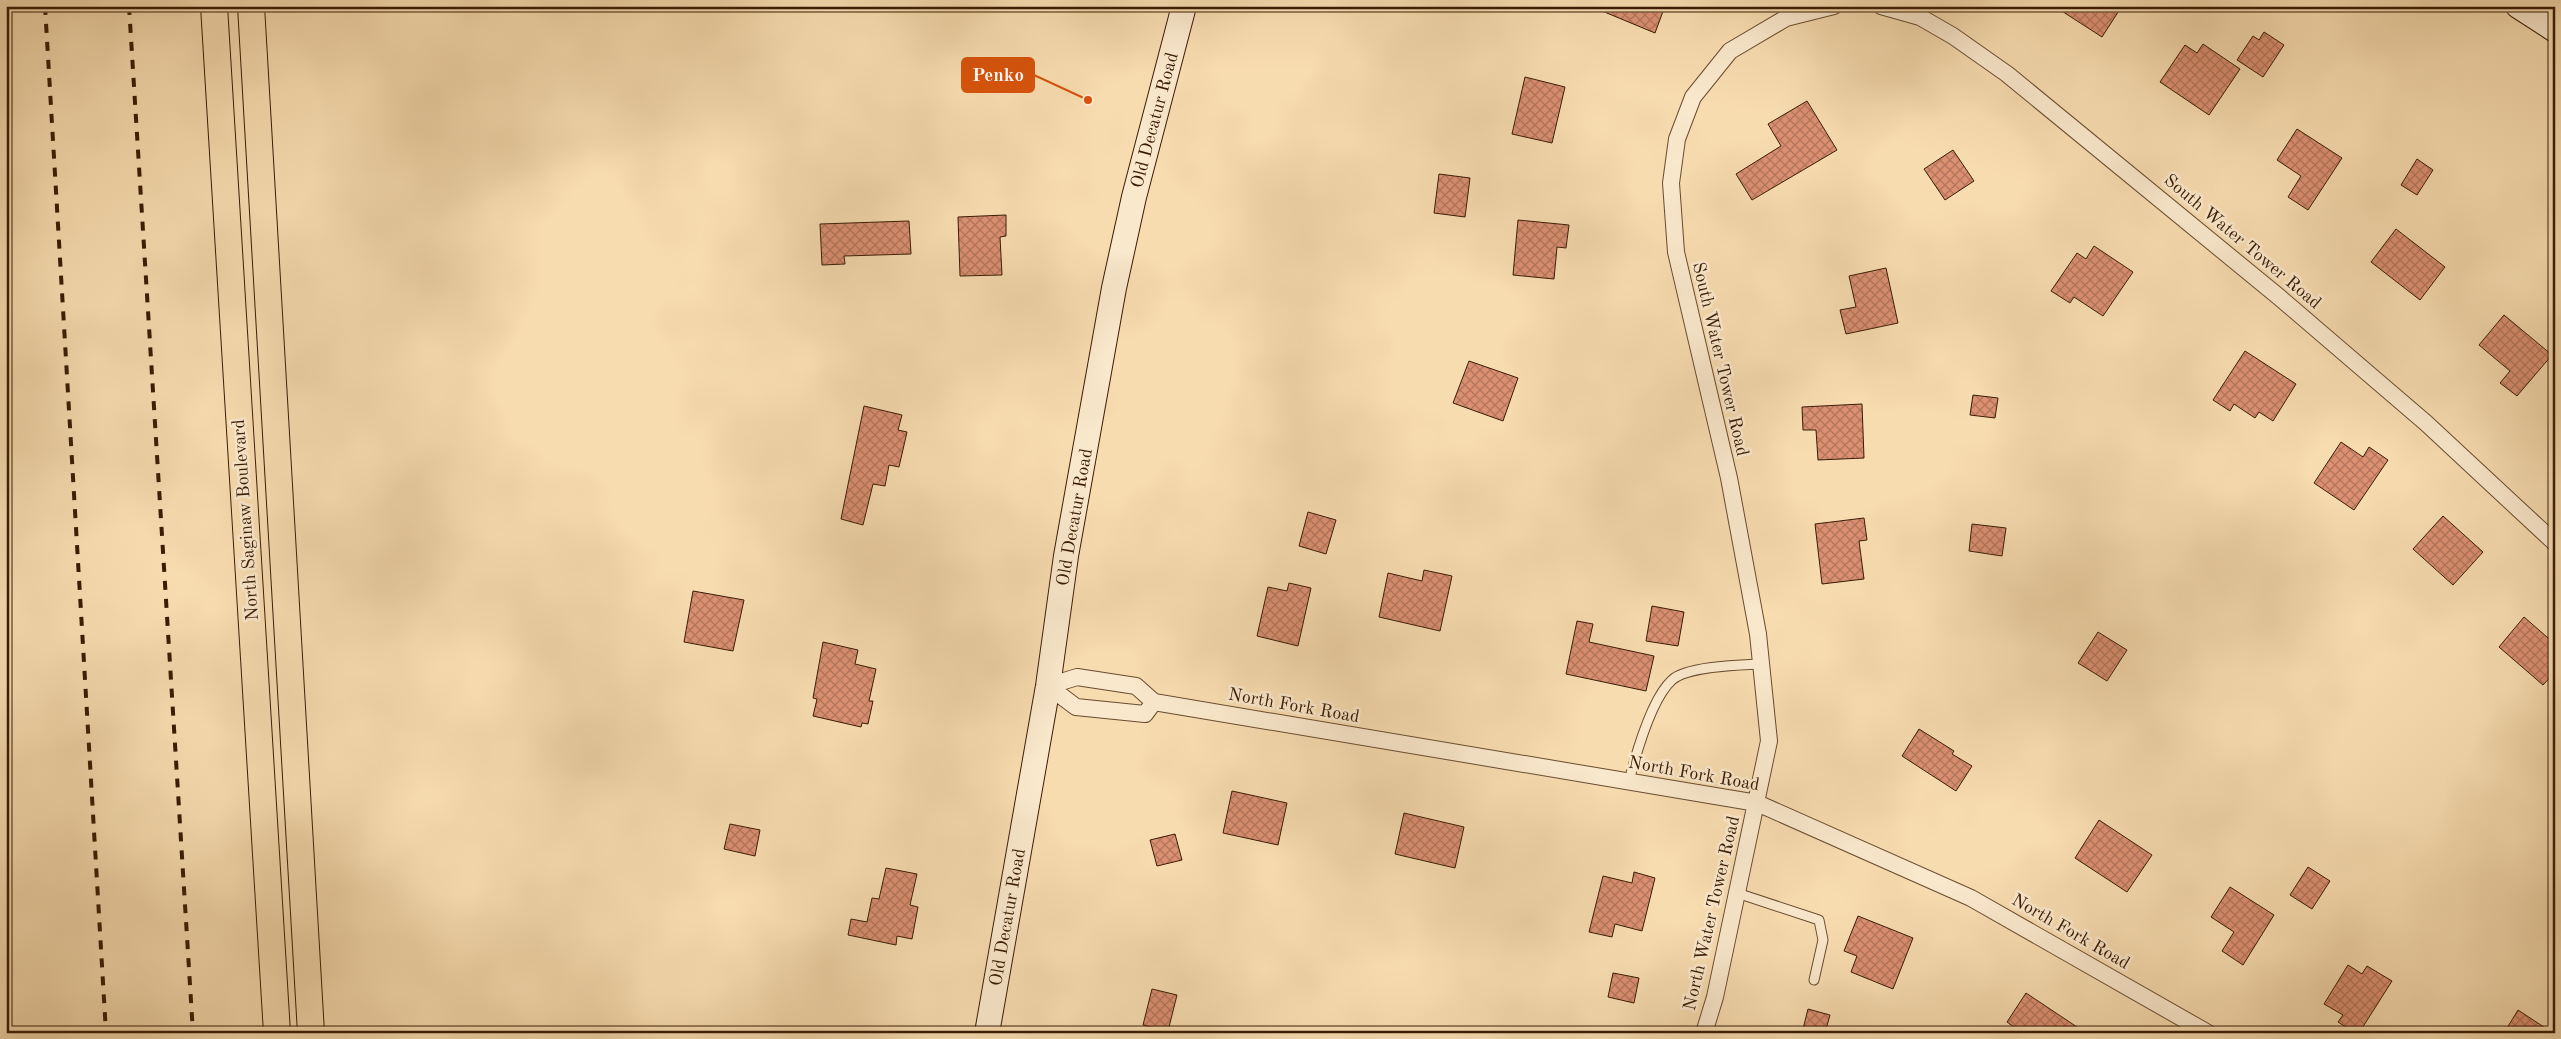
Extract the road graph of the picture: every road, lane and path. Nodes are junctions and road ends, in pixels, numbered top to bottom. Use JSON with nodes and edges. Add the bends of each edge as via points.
{"nodes":[{"id":1,"x":214,"y":6,"type":"edge"},
{"id":2,"x":251,"y":6,"type":"edge"},
{"id":3,"x":1184,"y":6,"type":"edge"},
{"id":4,"x":1834,"y":6,"type":"edge"},
{"id":5,"x":1881,"y":6,"type":"edge"},
{"id":6,"x":2518,"y":6,"type":"edge"},
{"id":7,"x":1784,"y":12,"type":"edge"},
{"id":8,"x":2555,"y":30,"type":"edge"},
{"id":9,"x":2555,"y":543,"type":"edge"},
{"id":10,"x":1761,"y":664,"type":"junction"},
{"id":11,"x":1048,"y":686,"type":"junction"},
{"id":12,"x":1154,"y":702,"type":"junction"},
{"id":13,"x":1628,"y":781,"type":"junction"},
{"id":14,"x":1757,"y":803,"type":"junction"},
{"id":15,"x":1737,"y":894,"type":"junction"},
{"id":16,"x":1814,"y":980,"type":"dead end"},
{"id":17,"x":277,"y":1033,"type":"edge"},
{"id":18,"x":311,"y":1033,"type":"edge"},
{"id":19,"x":987,"y":1033,"type":"edge"},
{"id":20,"x":1704,"y":1033,"type":"edge"},
{"id":21,"x":2208,"y":1033,"type":"edge"}],
"edges":[{"from":1,"to":17,"type":"main road","name":"North Saginaw Boulevard"},
{"from":2,"to":18,"type":"main road","name":"North Saginaw Boulevard"},
{"from":3,"to":11,"type":"street","name":"Old Decatur Road","via":[[1134,196],[1114,288],[1066,556]]},
{"from":4,"to":7,"type":"street","name":"South Water Tower Road"},
{"from":5,"to":9,"type":"street","name":"South Water Tower Road","via":[[1928,22],[2007,74],[2279,297],[2426,423]]},
{"from":6,"to":8,"type":"street"},
{"from":7,"to":10,"type":"street","name":"South Water Tower Road","via":[[1730,51],[1693,97],[1677,139],[1671,183],[1676,252],[1730,478]]},
{"from":10,"to":13,"type":"lane","via":[[1709,667],[1672,679],[1660,696],[1639,741]]},
{"from":10,"to":14,"type":"street","name":"South Water Tower Road","via":[[1769,741]]},
{"from":11,"to":12,"type":"street","via":[[1077,677],[1136,686]]},
{"from":11,"to":12,"type":"street","via":[[1076,707],[1145,714]]},
{"from":11,"to":19,"type":"street","name":"Old Decatur Road"},
{"from":12,"to":13,"type":"street","name":"North Fork Road"},
{"from":13,"to":14,"type":"street","name":"North Fork Road"},
{"from":14,"to":15,"type":"street","name":"North Water Tower Road"},
{"from":14,"to":21,"type":"street","name":"North Fork Road","via":[[1972,898]]},
{"from":15,"to":16,"type":"lane","via":[[1819,920],[1823,940]]},
{"from":15,"to":20,"type":"street","name":"North Water Tower Road"}]}
